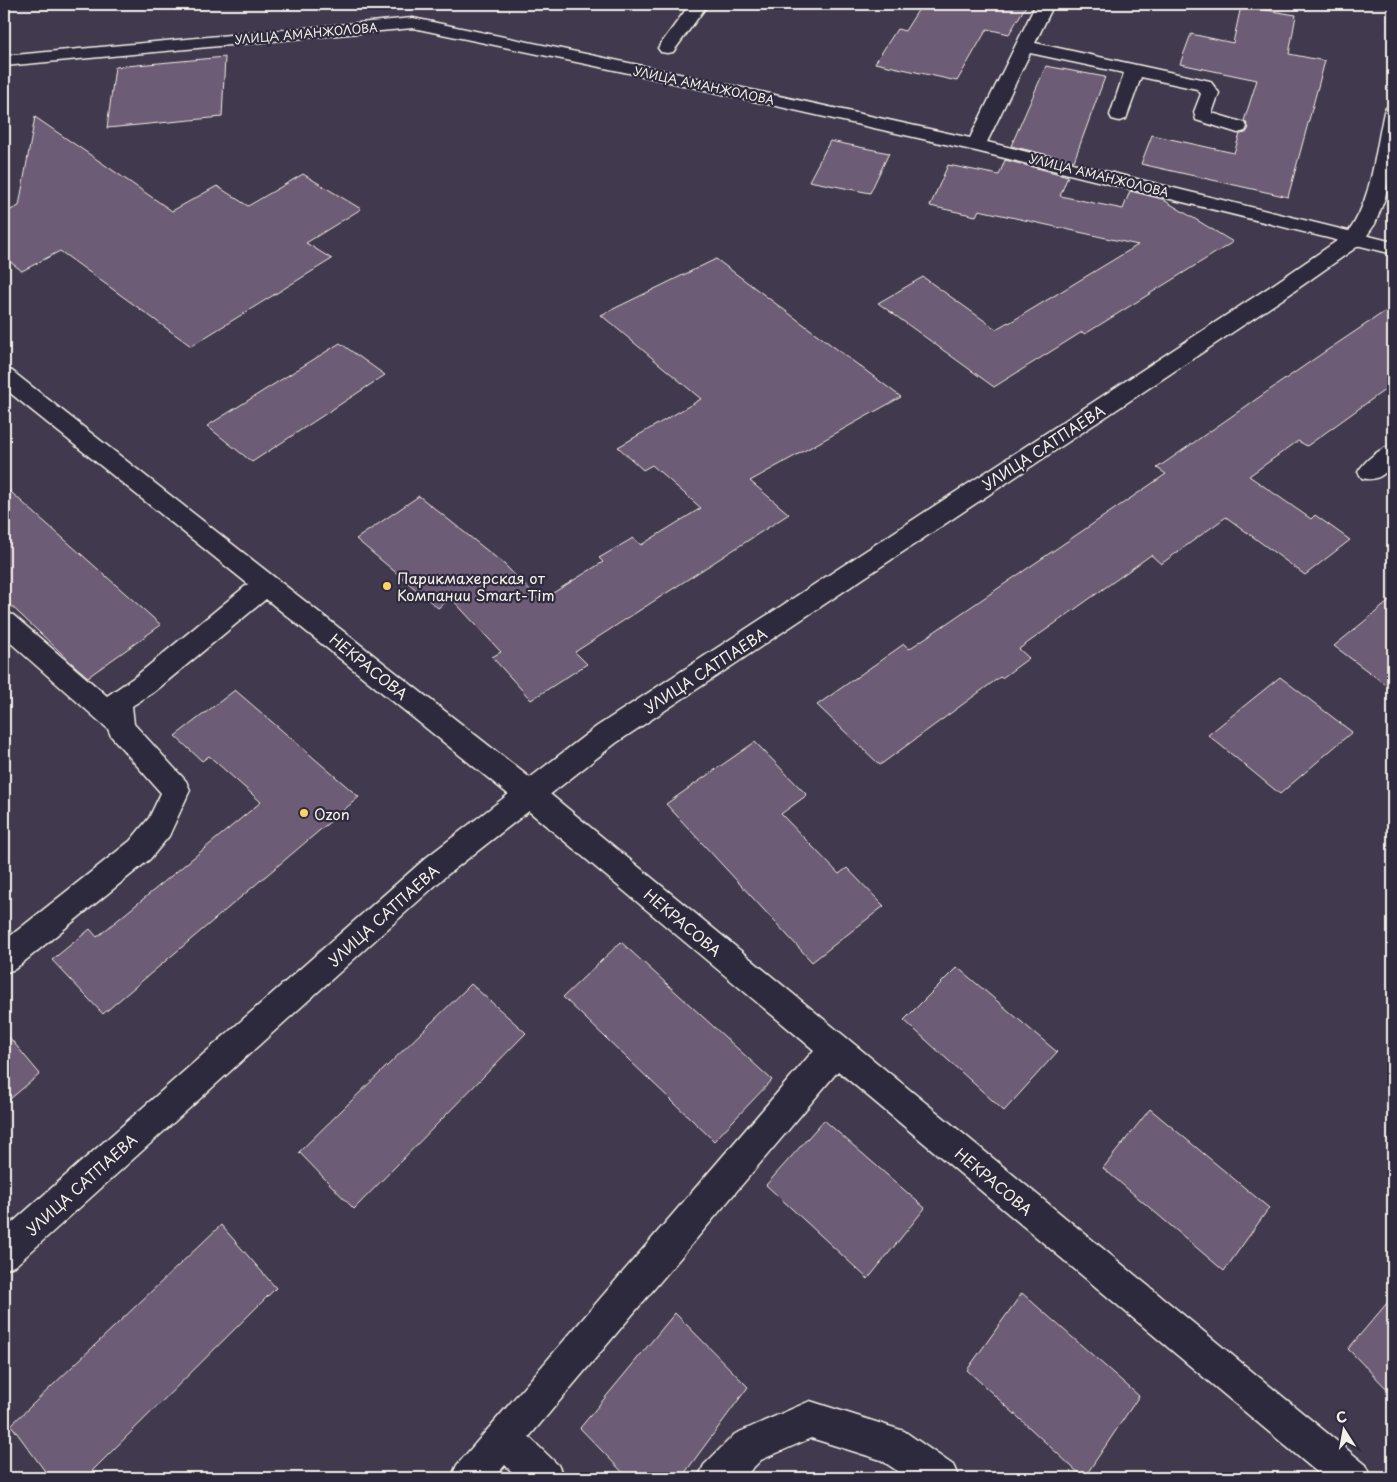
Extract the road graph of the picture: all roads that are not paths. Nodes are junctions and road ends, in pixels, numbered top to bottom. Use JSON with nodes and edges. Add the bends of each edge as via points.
{"nodes":[{"id":1,"x":410,"y":4,"type":"edge"},
{"id":2,"x":699,"y":4,"type":"edge"},
{"id":3,"x":1045,"y":4,"type":"edge"},
{"id":4,"x":412,"y":23,"type":"junction"},
{"id":5,"x":1025,"y":46,"type":"junction"},
{"id":6,"x":667,"y":48,"type":"dead end"},
{"id":7,"x":4,"y":61,"type":"edge"},
{"id":8,"x":1135,"y":69,"type":"junction"},
{"id":9,"x":1393,"y":112,"type":"edge"},
{"id":10,"x":1119,"y":115,"type":"dead end"},
{"id":11,"x":1238,"y":127,"type":"dead end"},
{"id":12,"x":976,"y":145,"type":"junction"},
{"id":13,"x":1354,"y":239,"type":"junction"},
{"id":14,"x":1393,"y":248,"type":"edge"},
{"id":15,"x":4,"y":376,"type":"edge"},
{"id":16,"x":1393,"y":453,"type":"edge"},
{"id":17,"x":1370,"y":472,"type":"dead end"},
{"id":18,"x":266,"y":584,"type":"junction"},
{"id":19,"x":4,"y":622,"type":"edge"},
{"id":20,"x":120,"y":723,"type":"junction"},
{"id":21,"x":529,"y":794,"type":"junction"},
{"id":22,"x":4,"y":959,"type":"edge"},
{"id":23,"x":836,"y":1049,"type":"junction"},
{"id":24,"x":4,"y":1253,"type":"edge"},
{"id":25,"x":504,"y":1438,"type":"junction"},
{"id":26,"x":470,"y":1478,"type":"edge"},
{"id":27,"x":544,"y":1478,"type":"edge"},
{"id":28,"x":717,"y":1478,"type":"edge"},
{"id":29,"x":940,"y":1478,"type":"edge"},
{"id":30,"x":1354,"y":1478,"type":"edge"}],
"edges":[{"from":1,"to":4,"type":"street"},
{"from":2,"to":6,"type":"street"},
{"from":3,"to":5,"type":"street"},
{"from":4,"to":7,"type":"street","name":"УЛИЦА АМАНЖОЛОВА"},
{"from":4,"to":12,"type":"street","name":"УЛИЦА АМАНЖОЛОВА"},
{"from":5,"to":8,"type":"street"},
{"from":5,"to":12,"type":"street"},
{"from":8,"to":10,"type":"street"},
{"from":8,"to":11,"type":"street","via":[[1203,85],[1210,93],[1203,116]]},
{"from":9,"to":13,"type":"street","name":"УЛИЦА САТПАЕВА","via":[[1375,198],[1366,224]]},
{"from":12,"to":13,"type":"street","name":"УЛИЦА АМАНЖОЛОВА"},
{"from":13,"to":14,"type":"street","name":"УЛИЦА АМАНЖОЛОВА"},
{"from":13,"to":21,"type":"street","name":"УЛИЦА САТПАЕВА","via":[[1282,290],[606,735]]},
{"from":15,"to":18,"type":"street","name":"НЕКРАСОВА"},
{"from":16,"to":17,"type":"street"},
{"from":18,"to":20,"type":"street","via":[[145,684],[118,701]]},
{"from":18,"to":21,"type":"street","name":"НЕКРАСОВА"},
{"from":19,"to":20,"type":"street"},
{"from":20,"to":22,"type":"street","via":[[176,790],[159,826],[140,850]]},
{"from":21,"to":23,"type":"street","name":"НЕКРАСОВА"},
{"from":21,"to":24,"type":"street","name":"УЛИЦА САТПАЕВА","via":[[437,866]]},
{"from":23,"to":25,"type":"street"},
{"from":23,"to":30,"type":"street","name":"НЕКРАСОВА"},
{"from":25,"to":26,"type":"street"},
{"from":25,"to":27,"type":"street"},
{"from":28,"to":29,"type":"street","via":[[748,1447],[810,1419],[891,1444]]}]}
